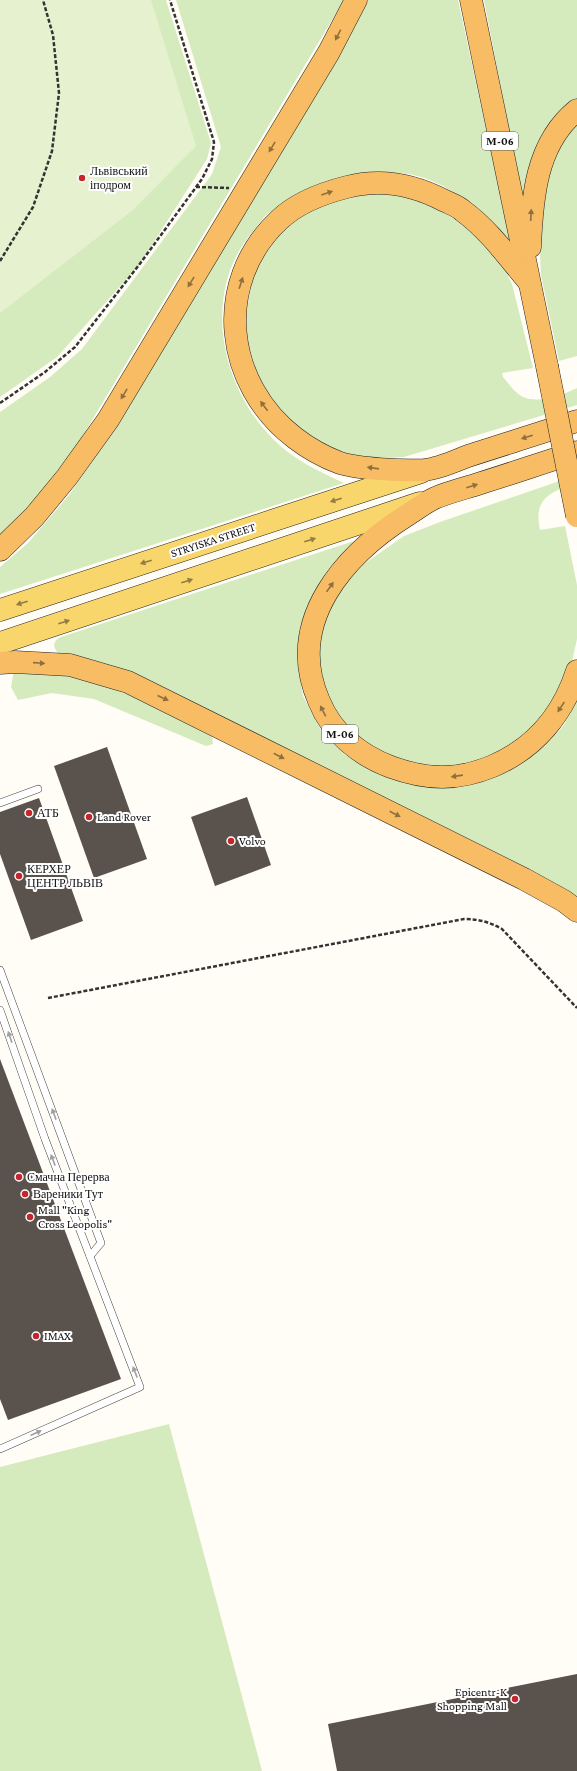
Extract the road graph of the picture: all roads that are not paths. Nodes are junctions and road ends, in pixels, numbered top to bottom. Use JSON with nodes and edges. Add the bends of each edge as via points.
{"nodes":[{"id":1,"x":356,"y":0,"type":"edge"},
{"id":2,"x":470,"y":0,"type":"edge"},
{"id":3,"x":577,"y":110,"type":"edge"},
{"id":4,"x":529,"y":282,"type":"junction"},
{"id":5,"x":577,"y":421,"type":"edge"},
{"id":6,"x":577,"y":452,"type":"edge"},
{"id":7,"x":426,"y":470,"type":"junction"},
{"id":8,"x":435,"y":498,"type":"junction"},
{"id":9,"x":577,"y":517,"type":"edge"},
{"id":10,"x":0,"y":550,"type":"edge"},
{"id":11,"x":0,"y":610,"type":"edge"},
{"id":12,"x":0,"y":643,"type":"edge"},
{"id":13,"x":0,"y":663,"type":"edge"},
{"id":14,"x":577,"y":671,"type":"edge"},
{"id":15,"x":38,"y":789,"type":"dead end"},
{"id":16,"x":0,"y":803,"type":"edge"},
{"id":17,"x":577,"y":911,"type":"edge"},
{"id":18,"x":0,"y":970,"type":"edge"},
{"id":19,"x":0,"y":1010,"type":"edge"},
{"id":20,"x":90,"y":1256,"type":"junction"},
{"id":21,"x":0,"y":1449,"type":"edge"}],
"edges":[{"from":1,"to":10,"type":"highway","one_way":true,"via":[[329,52],[108,420],[34,517]]},
{"from":2,"to":4,"type":"highway","number":"М-06"},
{"from":4,"to":3,"type":"highway","one_way":true,"via":[[536,181],[544,156],[557,132]]},
{"from":7,"to":4,"type":"highway","one_way":true,"via":[[378,469],[340,463],[306,446],[282,428],[263,406],[250,385],[240,361],[236,335],[239,288],[248,263],[261,241],[279,220],[303,203],[342,188],[384,182],[405,185],[434,195],[461,209],[486,229]]},
{"from":4,"to":9,"type":"highway","number":"М-06","bridge":true},
{"from":5,"to":7,"type":"highway","one_way":true},
{"from":8,"to":6,"type":"highway","number":"М-06","one_way":true},
{"from":7,"to":11,"type":"main road","name":"STRYISKA STREET","one_way":true},
{"from":12,"to":8,"type":"main road","one_way":true},
{"from":14,"to":8,"type":"highway","number":"М-06","one_way":true,"via":[[566,700],[549,725],[530,744],[507,760],[478,772],[456,777],[433,778],[402,771],[374,761],[352,746],[337,731],[324,714],[310,673],[309,653],[313,625],[324,597],[362,548],[391,525]]},
{"from":13,"to":17,"type":"highway","one_way":true,"via":[[70,665],[128,682],[524,879]]},
{"from":15,"to":16,"type":"lane"},
{"from":20,"to":18,"type":"lane","one_way":true,"via":[[101,1243]]},
{"from":20,"to":19,"type":"lane","one_way":true,"via":[[45,1139]]},
{"from":21,"to":20,"type":"lane","one_way":true,"via":[[140,1387]]}]}
